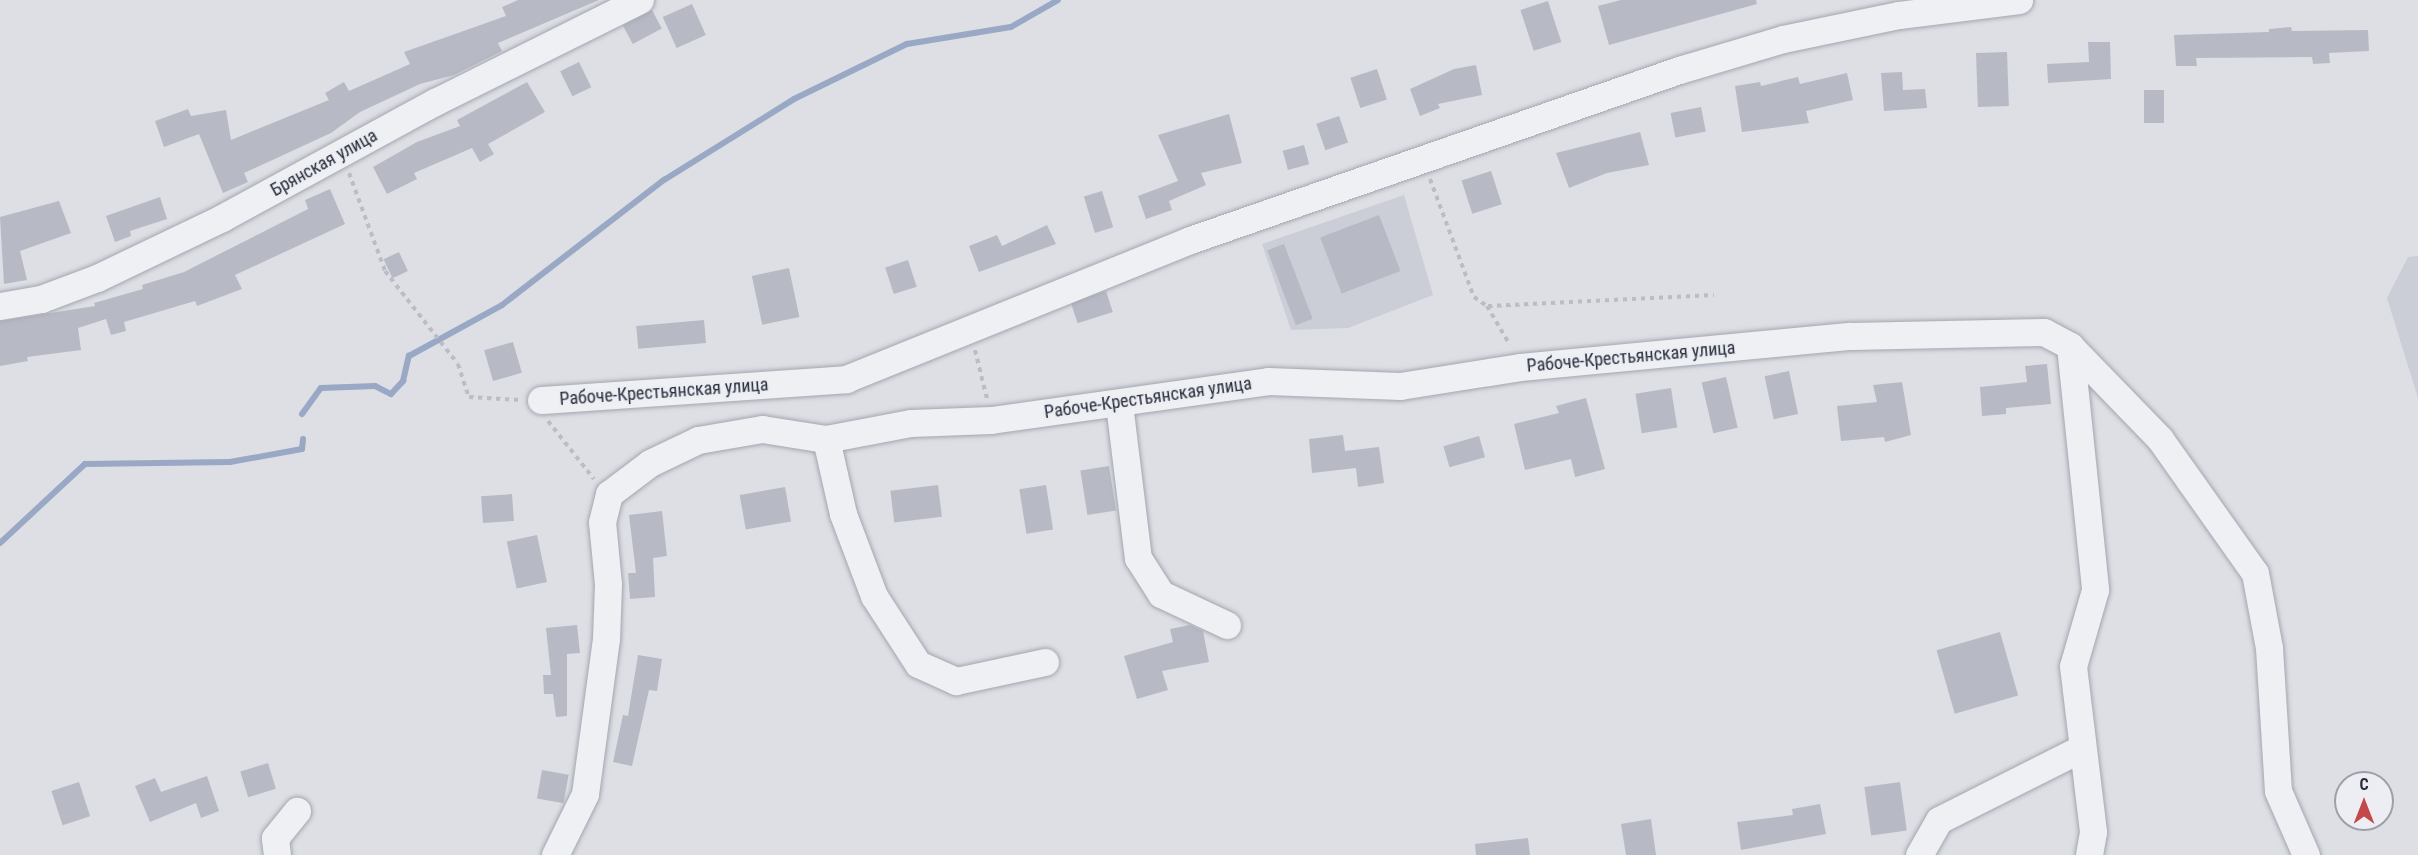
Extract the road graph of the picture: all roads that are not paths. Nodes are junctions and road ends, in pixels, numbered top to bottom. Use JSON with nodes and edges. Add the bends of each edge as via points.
{"nodes":[{"id":1,"x":640,"y":0,"type":"edge"},
{"id":2,"x":2019,"y":0,"type":"edge"},
{"id":3,"x":0,"y":306,"type":"edge"},
{"id":4,"x":2070,"y":346,"type":"junction"},
{"id":5,"x":541,"y":400,"type":"road end"},
{"id":6,"x":1119,"y":404,"type":"junction"},
{"id":7,"x":826,"y":439,"type":"junction"},
{"id":8,"x":1227,"y":626,"type":"dead end"},
{"id":9,"x":1045,"y":662,"type":"dead end"},
{"id":10,"x":2082,"y":748,"type":"junction"},
{"id":11,"x":297,"y":811,"type":"dead end"},
{"id":12,"x":277,"y":855,"type":"edge"},
{"id":13,"x":555,"y":855,"type":"edge"},
{"id":14,"x":1919,"y":855,"type":"edge"},
{"id":15,"x":2089,"y":855,"type":"edge"},
{"id":16,"x":2306,"y":855,"type":"edge"}],
"edges":[{"from":1,"to":3,"type":"street","name":"Брянская улица","via":[[435,102],[222,218],[97,278],[41,299]]},
{"from":2,"to":5,"type":"street","name":"Рабоче-Крестьянская улица","via":[[1899,15],[1784,39],[1422,157],[1190,240],[846,379]]},
{"from":4,"to":6,"type":"street","name":"Рабоче-Крестьянская улица","via":[[2044,332],[1851,336],[1520,368],[1400,386],[1268,381]]},
{"from":4,"to":10,"type":"street","via":[[2095,590],[2073,666]]},
{"from":4,"to":16,"type":"street","name":"Рабоче-Крестьянская улица","via":[[2160,439],[2254,573],[2269,648],[2278,791]]},
{"from":6,"to":7,"type":"street","name":"Рабоче-Крестьянская улица","via":[[990,420],[910,423]]},
{"from":6,"to":8,"type":"street","via":[[1138,558],[1161,594]]},
{"from":7,"to":9,"type":"street","via":[[843,514],[874,596],[918,664],[956,681]]},
{"from":7,"to":13,"type":"street","name":"Рабоче-Крестьянская улица","via":[[762,429],[698,440],[650,463],[609,494],[602,522],[608,584],[606,639],[585,794]]},
{"from":10,"to":14,"type":"street","via":[[1939,820]]},
{"from":10,"to":15,"type":"street","via":[[2093,832]]},
{"from":11,"to":12,"type":"street","via":[[275,838]]}]}
